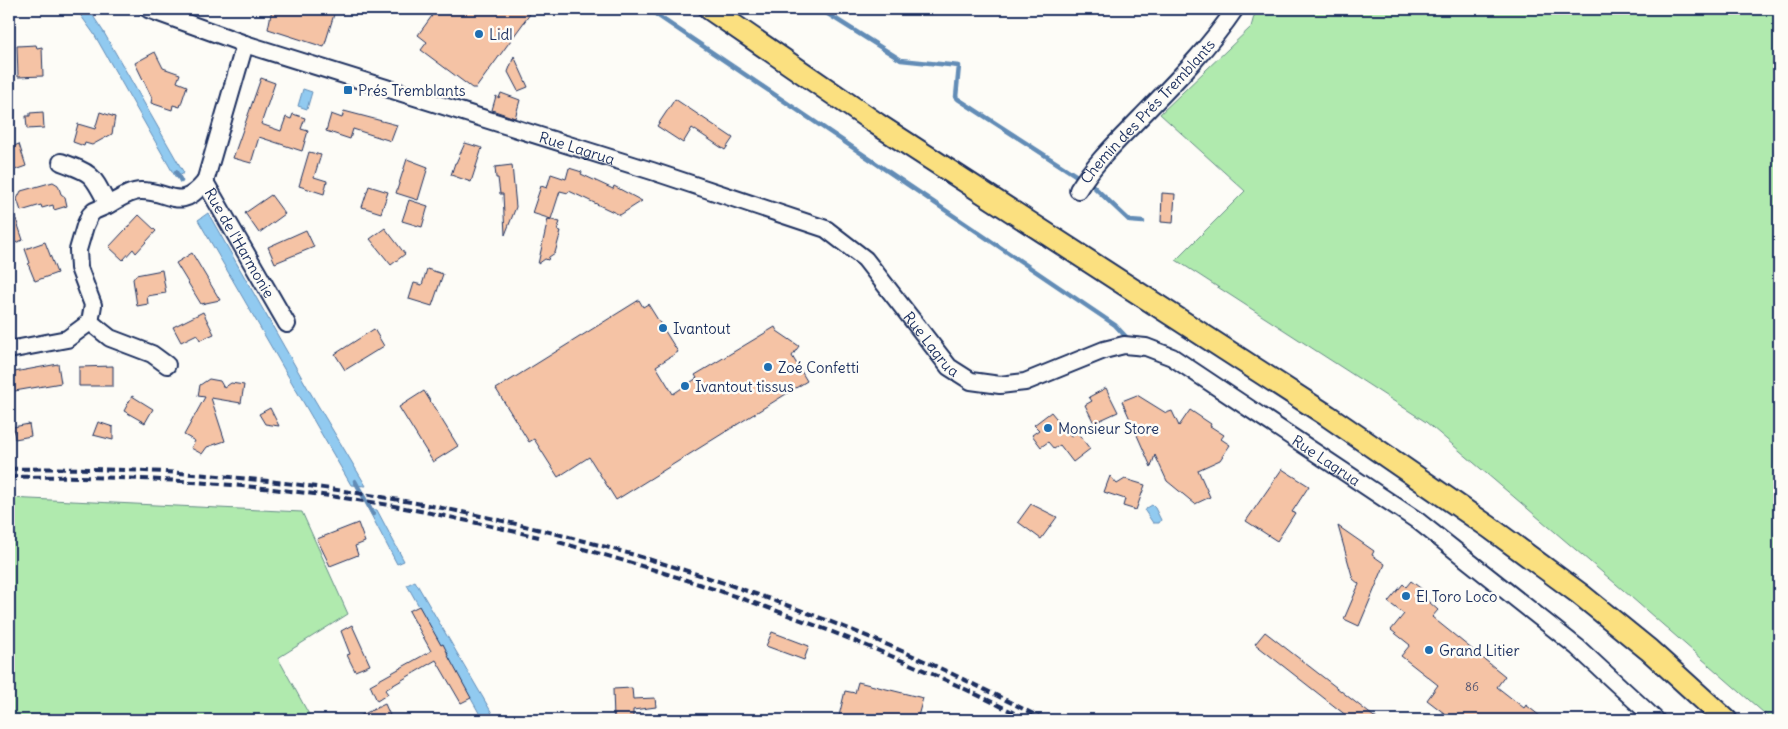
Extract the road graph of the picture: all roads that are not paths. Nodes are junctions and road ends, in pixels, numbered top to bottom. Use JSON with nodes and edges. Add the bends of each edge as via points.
{"nodes":[{"id":1,"x":148,"y":9,"type":"edge"},
{"id":2,"x":710,"y":9,"type":"edge"},
{"id":3,"x":1235,"y":9,"type":"edge"},
{"id":4,"x":245,"y":44,"type":"junction"},
{"id":5,"x":61,"y":162,"type":"dead end"},
{"id":6,"x":205,"y":182,"type":"junction"},
{"id":7,"x":1078,"y":190,"type":"dead end"},
{"id":8,"x":108,"y":205,"type":"junction"},
{"id":9,"x":90,"y":322,"type":"junction"},
{"id":10,"x":286,"y":324,"type":"dead end"},
{"id":11,"x":9,"y":350,"type":"edge"},
{"id":12,"x":167,"y":365,"type":"dead end"},
{"id":13,"x":1656,"y":720,"type":"edge"},
{"id":14,"x":1726,"y":720,"type":"edge"}],
"edges":[{"from":1,"to":4,"type":"street","name":"Rue Lagrua"},
{"from":2,"to":14,"type":"main road","via":[[877,124],[1328,416],[1489,527],[1641,643]]},
{"from":3,"to":7,"type":"street","name":"Chemin des Prés Tremblants","via":[[1210,43],[1103,155]]},
{"from":4,"to":6,"type":"street","name":"Rue de l'Harmonie"},
{"from":4,"to":13,"type":"street","name":"Rue Lagrua","via":[[826,229],[865,259],[949,368],[971,381],[1000,385],[1025,382],[1124,345],[1146,347],[1172,357],[1418,521],[1577,647]]},
{"from":5,"to":8,"type":"street","via":[[90,173]]},
{"from":6,"to":8,"type":"street","via":[[189,197],[180,199],[140,191]]},
{"from":6,"to":10,"type":"street","name":"Rue de l'Harmonie"},
{"from":8,"to":9,"type":"street","via":[[90,215],[78,250],[79,268],[93,305]]},
{"from":9,"to":11,"type":"street","via":[[67,339]]},
{"from":9,"to":12,"type":"street","via":[[110,338],[152,354]]}]}
